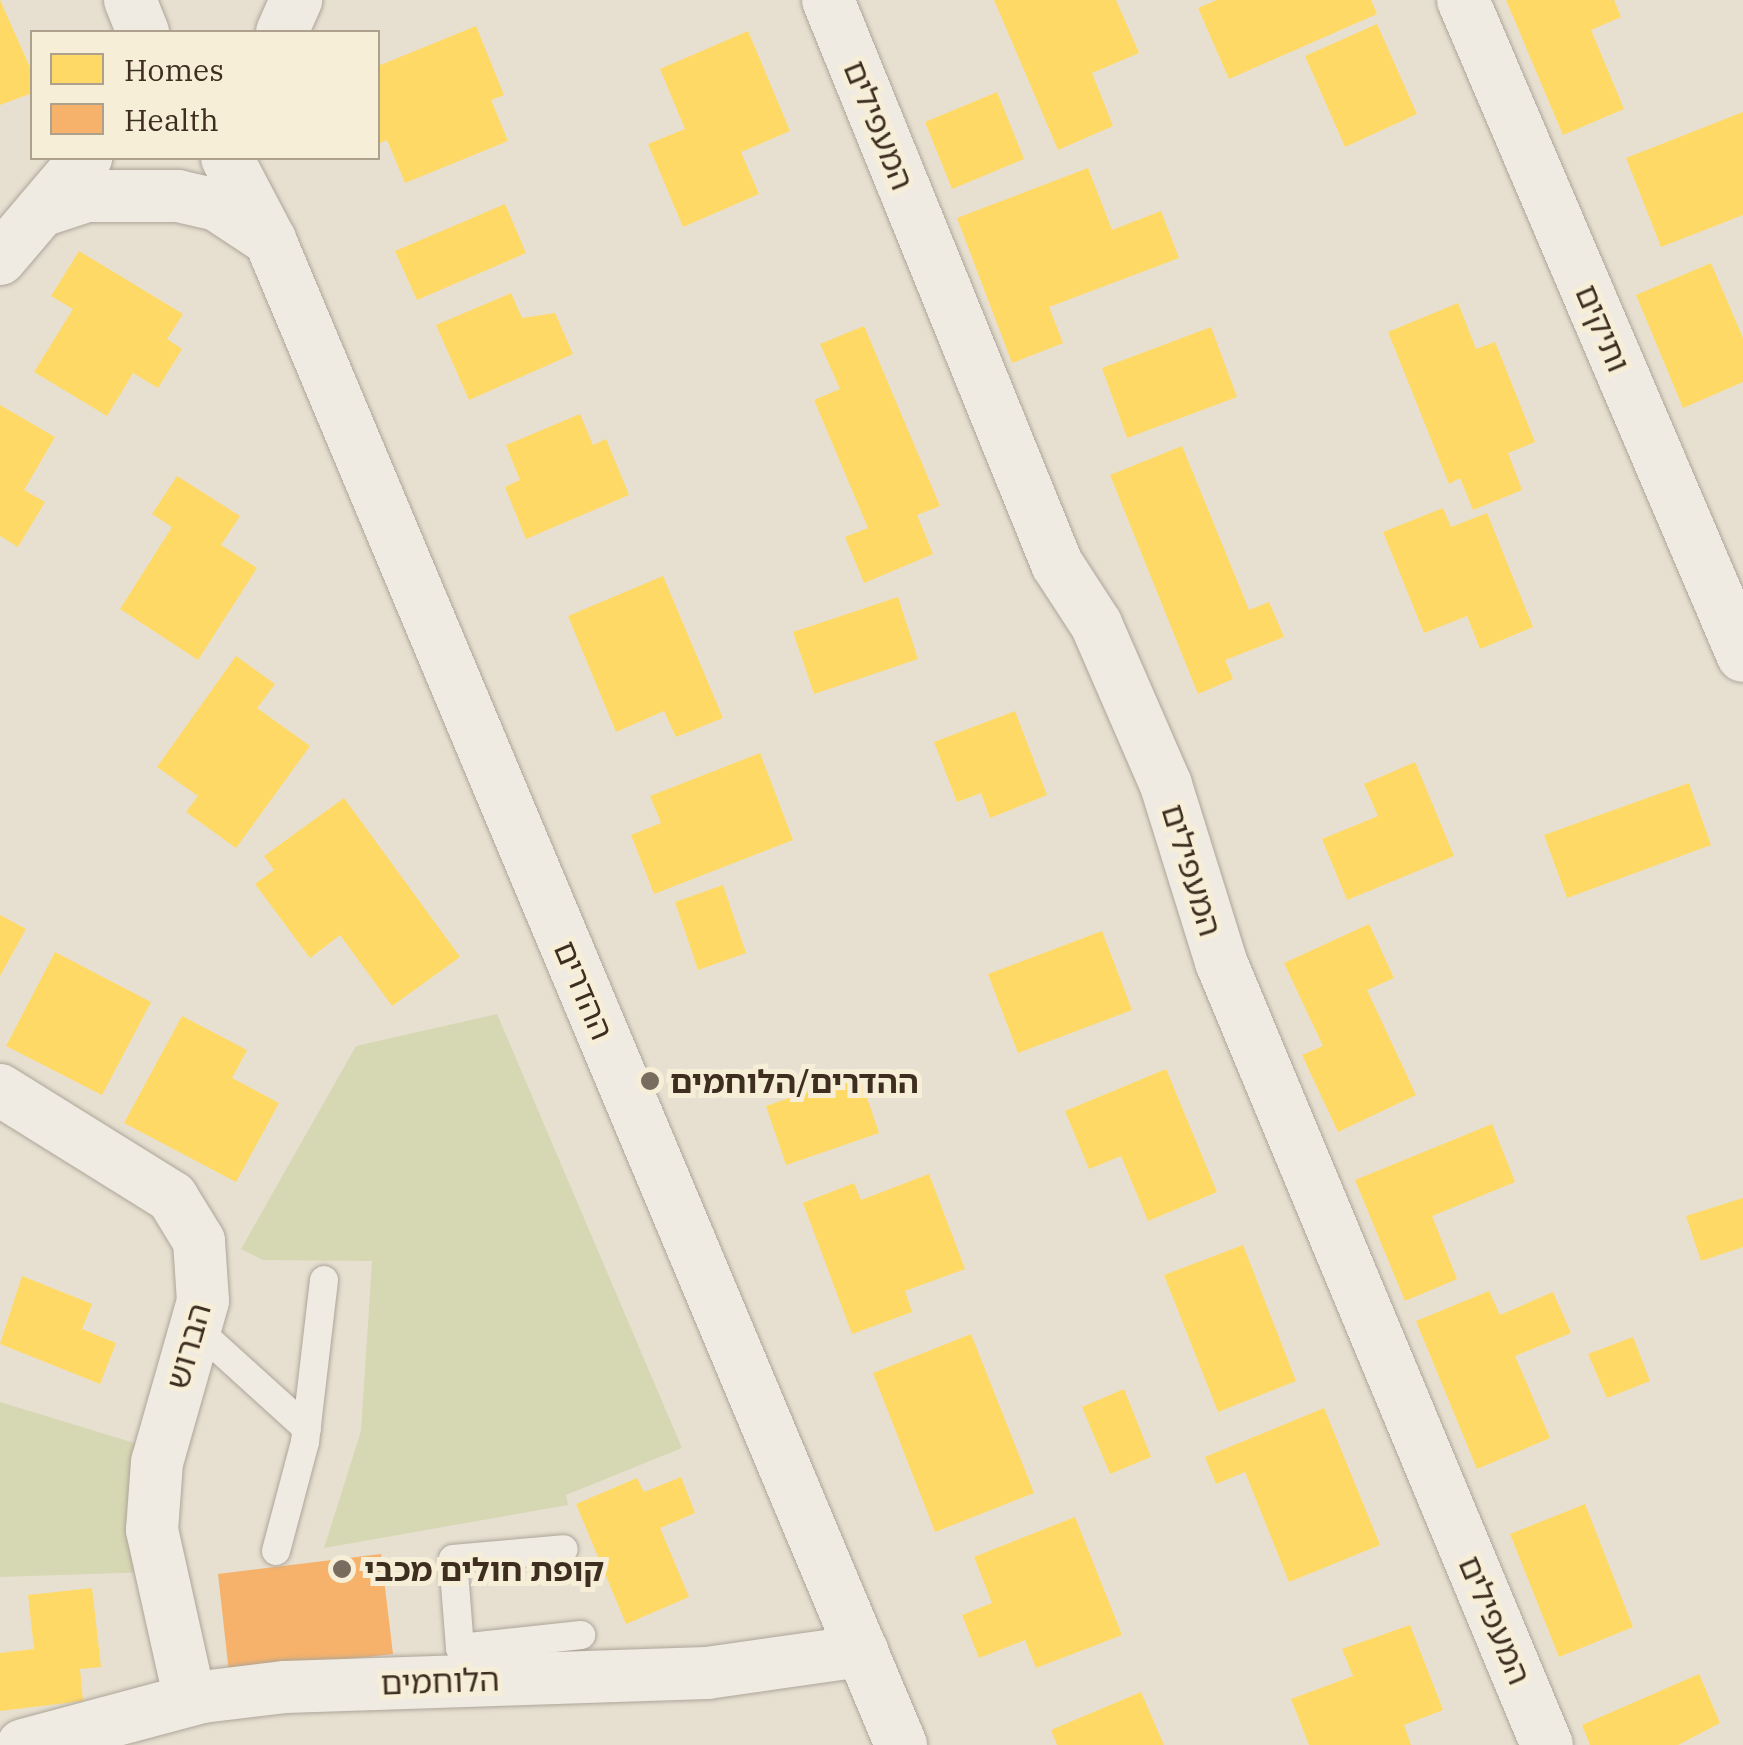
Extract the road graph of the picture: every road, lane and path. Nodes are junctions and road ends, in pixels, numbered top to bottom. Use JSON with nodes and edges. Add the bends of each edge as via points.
{"nodes":[{"id":1,"x":130,"y":0,"type":"edge"},
{"id":2,"x":828,"y":0,"type":"edge"},
{"id":3,"x":1463,"y":0,"type":"edge"},
{"id":4,"x":142,"y":30,"type":"edge"},
{"id":5,"x":84,"y":160,"type":"edge"},
{"id":6,"x":228,"y":160,"type":"edge"},
{"id":7,"x":250,"y":160,"type":"edge"},
{"id":8,"x":40,"y":211,"type":"junction"},
{"id":9,"x":268,"y":237,"type":"junction"},
{"id":10,"x":0,"y":259,"type":"edge"},
{"id":11,"x":1728,"y":578,"type":"edge"},
{"id":12,"x":1743,"y":656,"type":"edge"},
{"id":13,"x":0,"y":1090,"type":"edge"},
{"id":14,"x":324,"y":1280,"type":"dead end"},
{"id":15,"x":198,"y":1330,"type":"junction"},
{"id":16,"x":307,"y":1429,"type":"junction"},
{"id":17,"x":564,"y":1549,"type":"dead end"},
{"id":18,"x":276,"y":1551,"type":"dead end"},
{"id":19,"x":581,"y":1635,"type":"dead end"},
{"id":20,"x":460,"y":1648,"type":"junction"},
{"id":21,"x":862,"y":1652,"type":"junction"},
{"id":22,"x":508,"y":1678,"type":"junction"},
{"id":23,"x":190,"y":1700,"type":"junction"},
{"id":24,"x":22,"y":1745,"type":"edge"},
{"id":25,"x":902,"y":1745,"type":"edge"},
{"id":26,"x":1547,"y":1745,"type":"edge"}],
"edges":[{"from":1,"to":4,"type":"street"},
{"from":2,"to":26,"type":"street","name":"המעפילים","via":[[1057,564],[1096,624],[1166,785],[1221,962]]},
{"from":3,"to":11,"type":"street","name":"ותיקים"},
{"from":5,"to":8,"type":"street"},
{"from":6,"to":9,"type":"street","name":"ההדרים"},
{"from":7,"to":9,"type":"street","name":"ההדרים"},
{"from":8,"to":9,"type":"street","via":[[87,196],[178,196],[217,205]]},
{"from":8,"to":10,"type":"street"},
{"from":9,"to":21,"type":"street","name":"ההדרים"},
{"from":11,"to":12,"type":"street","name":"ותיקים"},
{"from":13,"to":15,"type":"street","name":"הברוש","via":[[172,1196],[200,1241],[205,1275]]},
{"from":14,"to":16,"type":"lane"},
{"from":15,"to":16,"type":"lane"},
{"from":15,"to":23,"type":"street","name":"הברוש","via":[[157,1462],[152,1530]]},
{"from":16,"to":18,"type":"lane"},
{"from":17,"to":20,"type":"lane","via":[[453,1559]]},
{"from":19,"to":20,"type":"lane"},
{"from":20,"to":22,"type":"lane"},
{"from":21,"to":22,"type":"street","name":"הלוחמים","via":[[745,1670]]},
{"from":21,"to":25,"type":"street","name":"ההדרים"},
{"from":22,"to":23,"type":"street","name":"הלוחמים","via":[[285,1687]]},
{"from":23,"to":24,"type":"street","name":"הלוחמים"}]}
